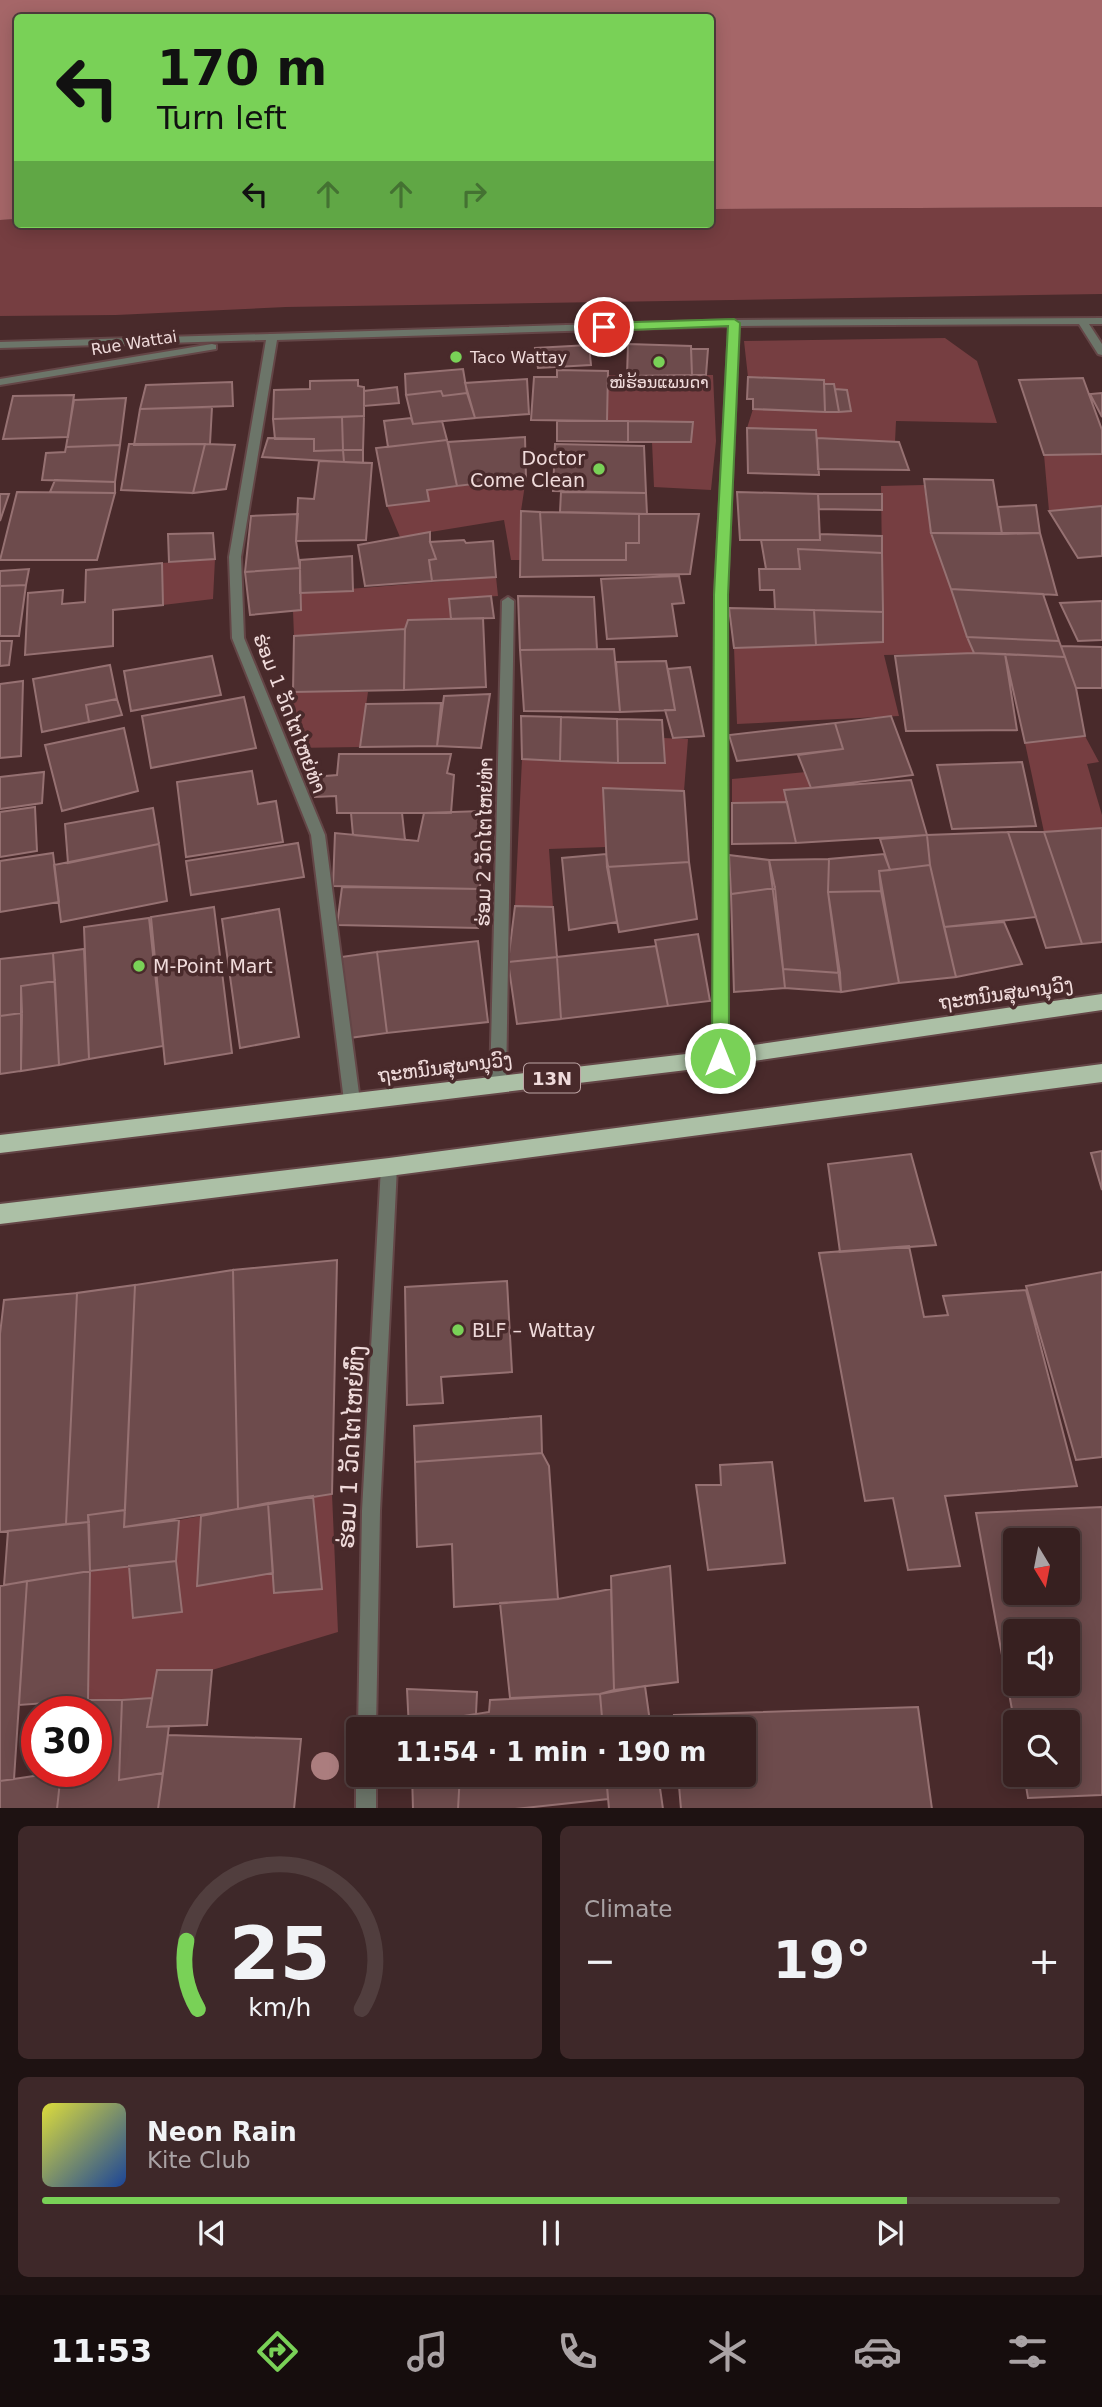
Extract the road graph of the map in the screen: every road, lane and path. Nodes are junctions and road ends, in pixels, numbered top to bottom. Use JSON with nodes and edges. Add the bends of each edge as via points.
{"nodes":[{"id":1,"x":1082,"y":321,"type":"junction"},
{"id":2,"x":1102,"y":321,"type":"edge"},
{"id":3,"x":734,"y":323,"type":"junction"},
{"id":4,"x":272,"y":338,"type":"junction"},
{"id":5,"x":0,"y":345,"type":"edge"},
{"id":6,"x":1102,"y":352,"type":"edge"},
{"id":7,"x":0,"y":382,"type":"edge"},
{"id":8,"x":508,"y":601,"type":"dead end"},
{"id":9,"x":1102,"y":1002,"type":"edge"},
{"id":10,"x":720,"y":1058,"type":"junction"},
{"id":11,"x":1102,"y":1073,"type":"edge"},
{"id":12,"x":498,"y":1084,"type":"junction"},
{"id":13,"x":352,"y":1101,"type":"junction"},
{"id":14,"x":0,"y":1144,"type":"edge"},
{"id":15,"x":389,"y":1167,"type":"junction"},
{"id":16,"x":0,"y":1214,"type":"edge"},
{"id":17,"x":367,"y":1717,"type":"edge"},
{"id":18,"x":366,"y":1787,"type":"edge"},
{"id":19,"x":366,"y":1808,"type":"edge"}],
"edges":[{"from":1,"to":2,"type":"street"},
{"from":1,"to":3,"type":"street"},
{"from":1,"to":6,"type":"street"},
{"from":3,"to":4,"type":"street"},
{"from":3,"to":10,"type":"street","via":[[721,595]]},
{"from":4,"to":5,"type":"street"},
{"from":4,"to":7,"type":"street","name":"Rue Wattai"},
{"from":4,"to":13,"type":"street","name":"ຮ່ອມ 1 ວັດໄຕໄຫຍ່ທ່າ","via":[[235,557],[238,638],[318,835]]},
{"from":8,"to":12,"type":"street","name":"ຮ່ອມ 2 ວັດໄຕໄຫຍ່ທ່າ"},
{"from":9,"to":10,"type":"highway","name":"ຖະຫນົນສຸພານຸວົງ","number":"13N"},
{"from":10,"to":12,"type":"highway","name":"ຖະຫນົນສຸພານຸວົງ","number":"13N"},
{"from":11,"to":15,"type":"highway"},
{"from":12,"to":13,"type":"highway","name":"ຖະຫນົນສຸພານຸວົງ","number":"13N"},
{"from":13,"to":14,"type":"highway","name":"ຖະຫນົນສຸພານຸວົງ","number":"13N"},
{"from":15,"to":16,"type":"highway"},
{"from":15,"to":17,"type":"street","name":"ຮ່ອມ 1 ວັດໄຕໄຫຍ່ທົ່ງ","via":[[371,1511]]},
{"from":18,"to":19,"type":"street"}]}
